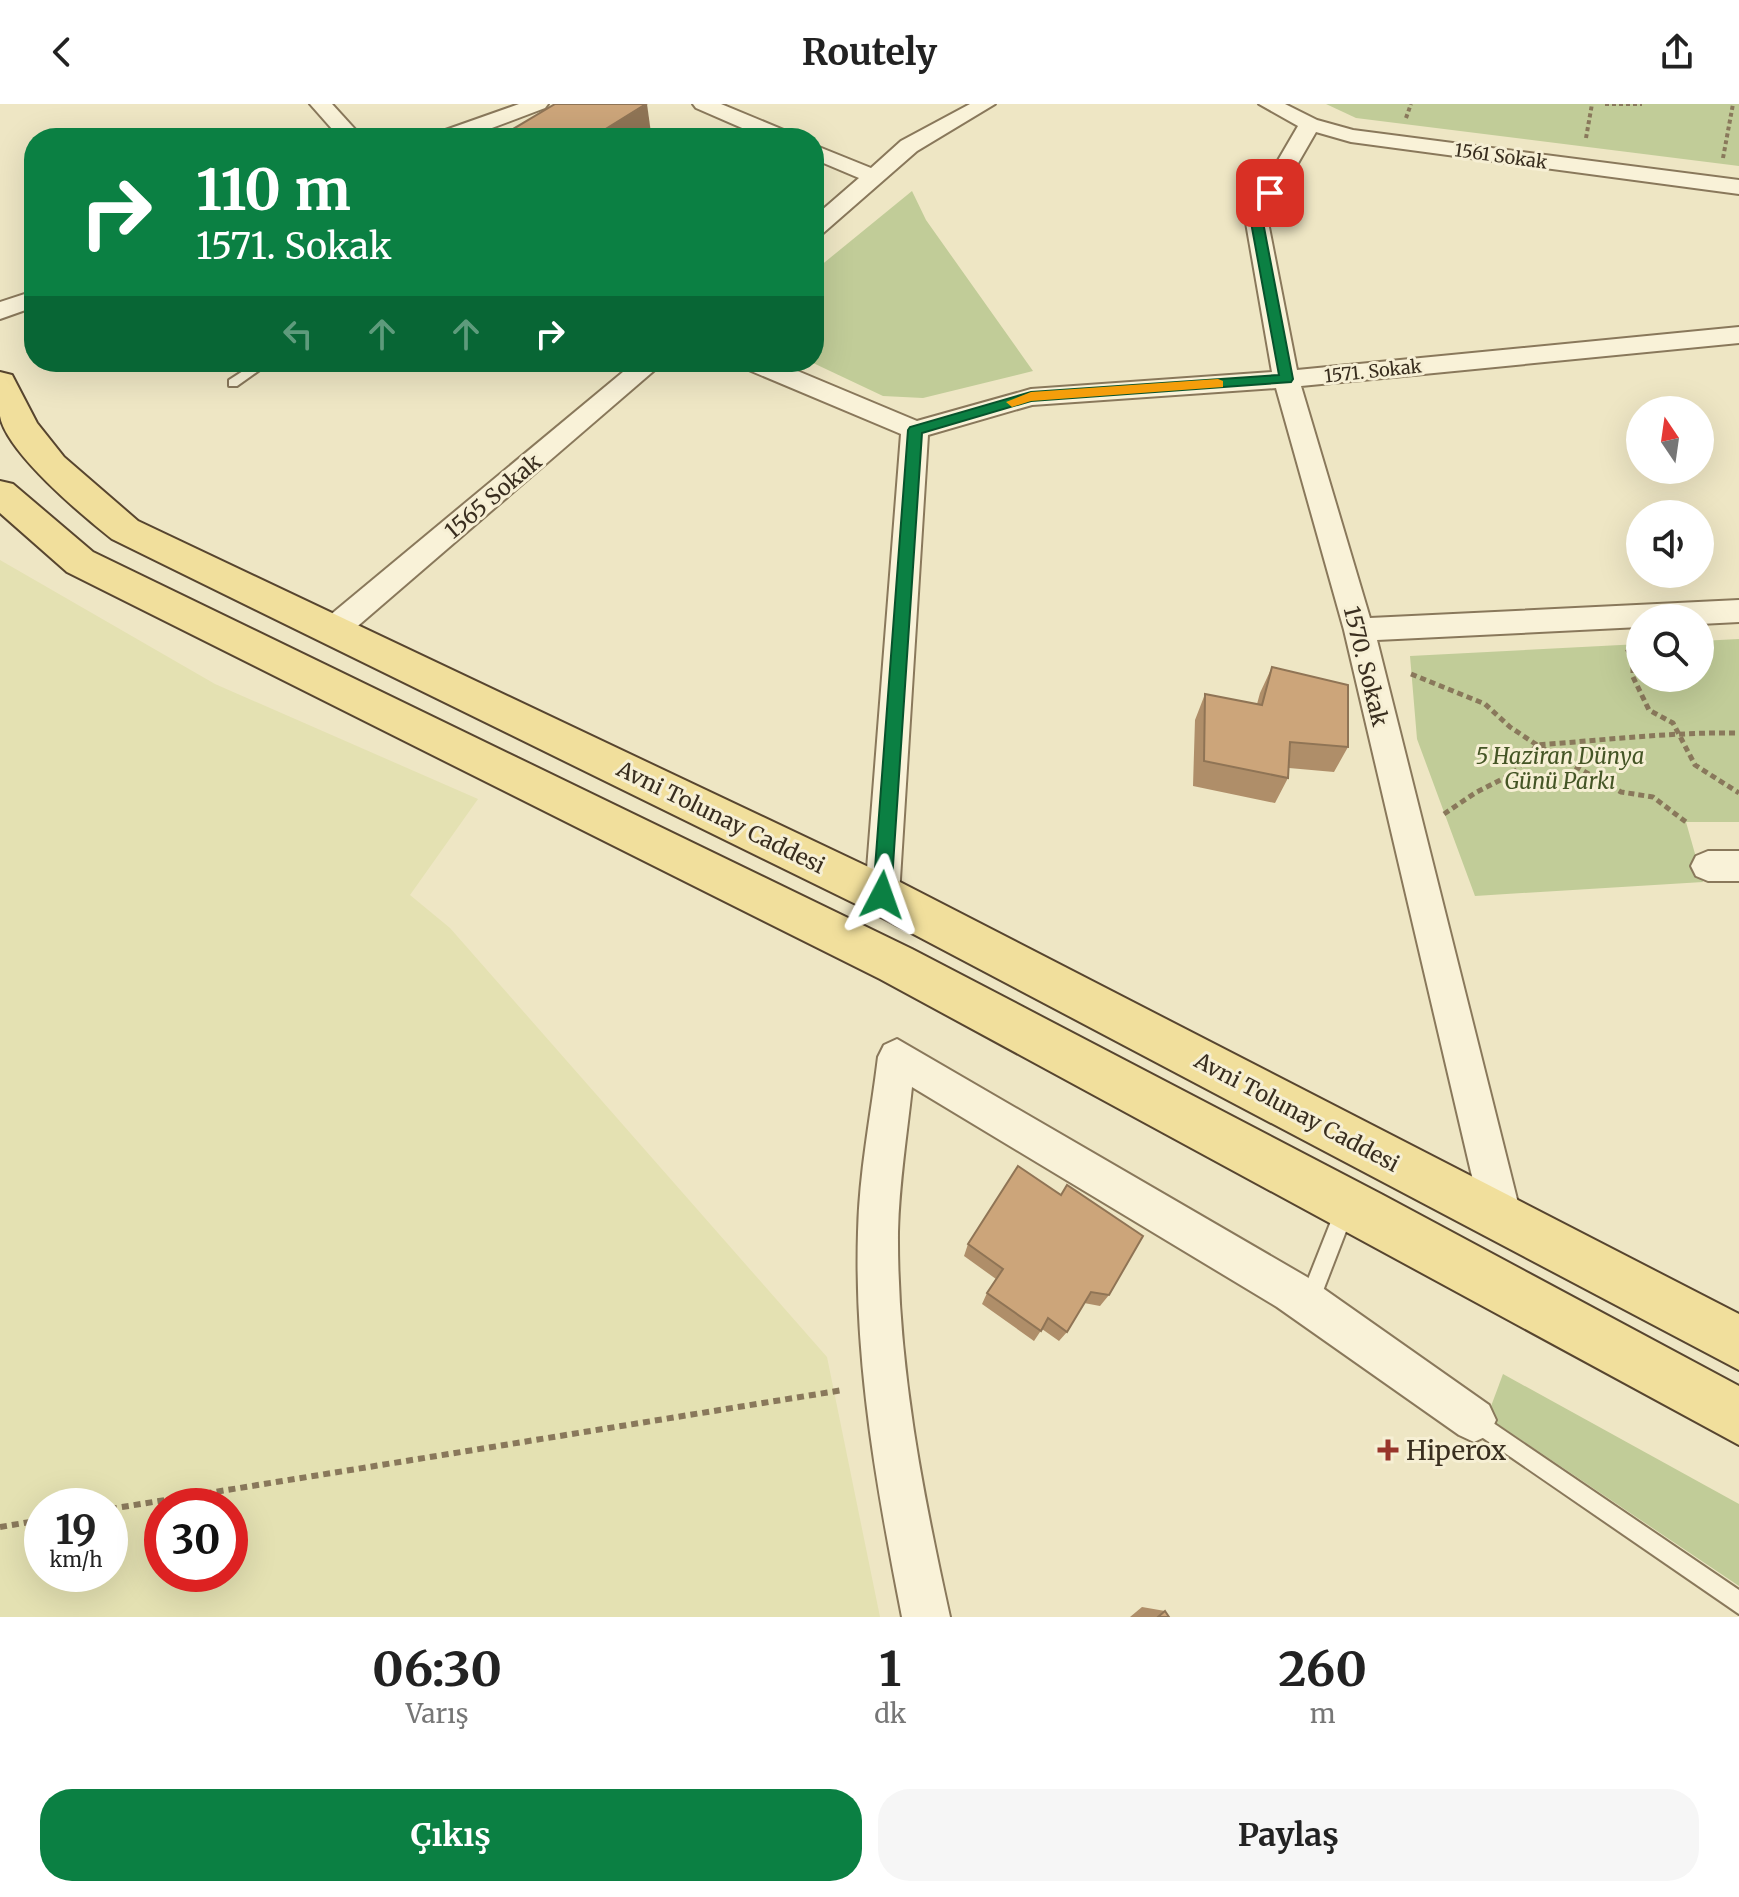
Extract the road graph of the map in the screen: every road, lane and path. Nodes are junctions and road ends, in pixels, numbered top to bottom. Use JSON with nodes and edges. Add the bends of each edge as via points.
{"nodes":[{"id":1,"x":320,"y":104,"type":"edge"},
{"id":2,"x":538,"y":104,"type":"edge"},
{"id":3,"x":703,"y":104,"type":"edge"},
{"id":4,"x":985,"y":104,"type":"edge"},
{"id":5,"x":1269,"y":104,"type":"edge"},
{"id":6,"x":1592,"y":104,"type":"edge"},
{"id":7,"x":1605,"y":104,"type":"edge"},
{"id":8,"x":1642,"y":104,"type":"edge"},
{"id":9,"x":1733,"y":104,"type":"edge"},
{"id":10,"x":1310,"y":124,"type":"junction"},
{"id":11,"x":343,"y":128,"type":"edge"},
{"id":12,"x":472,"y":128,"type":"edge"},
{"id":13,"x":759,"y":128,"type":"edge"},
{"id":14,"x":1584,"y":149,"type":"dead end"},
{"id":15,"x":824,"y":155,"type":"edge"},
{"id":16,"x":1721,"y":167,"type":"dead end"},
{"id":17,"x":876,"y":178,"type":"junction"},
{"id":18,"x":1739,"y":187,"type":"edge"},
{"id":19,"x":824,"y":221,"type":"edge"},
{"id":20,"x":24,"y":302,"type":"edge"},
{"id":21,"x":0,"y":311,"type":"edge"},
{"id":22,"x":1739,"y":335,"type":"edge"},
{"id":23,"x":250,"y":372,"type":"edge"},
{"id":24,"x":639,"y":372,"type":"edge"},
{"id":25,"x":777,"y":372,"type":"edge"},
{"id":26,"x":1286,"y":379,"type":"junction"},
{"id":27,"x":0,"y":383,"type":"edge"},
{"id":28,"x":233,"y":383,"type":"dead end"},
{"id":29,"x":915,"y":430,"type":"junction"},
{"id":30,"x":0,"y":493,"type":"edge"},
{"id":31,"x":1739,"y":611,"type":"edge"},
{"id":32,"x":334,"y":629,"type":"junction"},
{"id":33,"x":1359,"y":630,"type":"junction"},
{"id":34,"x":1624,"y":645,"type":"dead end"},
{"id":35,"x":1411,"y":674,"type":"dead end"},
{"id":36,"x":1677,"y":732,"type":"junction"},
{"id":37,"x":1739,"y":733,"type":"edge"},
{"id":38,"x":1537,"y":745,"type":"junction"},
{"id":39,"x":1739,"y":793,"type":"edge"},
{"id":40,"x":1444,"y":814,"type":"dead end"},
{"id":41,"x":1686,"y":822,"type":"dead end"},
{"id":42,"x":882,"y":895,"type":"junction"},
{"id":43,"x":1348,"y":1204,"type":"junction"},
{"id":44,"x":1502,"y":1219,"type":"junction"},
{"id":45,"x":1308,"y":1304,"type":"junction"},
{"id":46,"x":1739,"y":1343,"type":"edge"},
{"id":47,"x":886,"y":1383,"type":"junction"},
{"id":48,"x":1739,"y":1417,"type":"edge"},
{"id":49,"x":1474,"y":1420,"type":"joint"},
{"id":50,"x":128,"y":1506,"type":"edge"},
{"id":51,"x":24,"y":1523,"type":"edge"},
{"id":52,"x":0,"y":1527,"type":"edge"},
{"id":53,"x":1739,"y":1603,"type":"edge"},
{"id":54,"x":926,"y":1617,"type":"edge"}],
"edges":[{"from":1,"to":11,"type":"street"},
{"from":2,"to":12,"type":"street"},
{"from":3,"to":13,"type":"street"},
{"from":4,"to":17,"type":"street","via":[[909,146]]},
{"from":5,"to":10,"type":"street","name":"1561 Sokak"},
{"from":6,"to":14,"type":"path"},
{"from":7,"to":8,"type":"path"},
{"from":9,"to":16,"type":"path"},
{"from":10,"to":18,"type":"street","name":"1561 Sokak","via":[[1351,136]]},
{"from":10,"to":26,"type":"street","name":"1570. Sokak","via":[[1256,217]]},
{"from":15,"to":17,"type":"street"},
{"from":17,"to":19,"type":"street"},
{"from":20,"to":21,"type":"street"},
{"from":22,"to":26,"type":"street","name":"1571. Sokak"},
{"from":23,"to":28,"type":"lane"},
{"from":24,"to":32,"type":"street","name":"1565 Sokak"},
{"from":25,"to":29,"type":"street"},
{"from":26,"to":29,"type":"street","name":"1571. Sokak","via":[[1031,397]]},
{"from":26,"to":33,"type":"street","name":"1570. Sokak"},
{"from":27,"to":32,"type":"main road","name":"Avni Tolunay Caddesi","via":[[33,447],[66,483],[125,530]]},
{"from":29,"to":42,"type":"street"},
{"from":30,"to":43,"type":"main road","via":[[80,562],[896,964]]},
{"from":31,"to":33,"type":"street"},
{"from":32,"to":42,"type":"main road","name":"Avni Tolunay Caddesi"},
{"from":33,"to":44,"type":"street","name":"1570. Sokak"},
{"from":34,"to":36,"type":"path","via":[[1633,657],[1633,677],[1649,710],[1673,723]]},
{"from":35,"to":38,"type":"path","via":[[1485,704]]},
{"from":36,"to":37,"type":"path"},
{"from":36,"to":38,"type":"path"},
{"from":36,"to":39,"type":"path","via":[[1695,765]]},
{"from":38,"to":40,"type":"path","via":[[1514,773]]},
{"from":38,"to":41,"type":"path","via":[[1621,792],[1653,797]]},
{"from":42,"to":44,"type":"main road","name":"Avni Tolunay Caddesi"},
{"from":43,"to":45,"type":"lane"},
{"from":43,"to":48,"type":"main road"},
{"from":44,"to":46,"type":"main road","name":"Avni Tolunay Caddesi"},
{"from":45,"to":47,"type":"street","via":[[897,1057],[878,1230]]},
{"from":45,"to":49,"type":"street"},
{"from":47,"to":50,"type":"path"},
{"from":47,"to":54,"type":"street","via":[[898,1487]]},
{"from":49,"to":53,"type":"lane"},
{"from":51,"to":52,"type":"path"}]}
